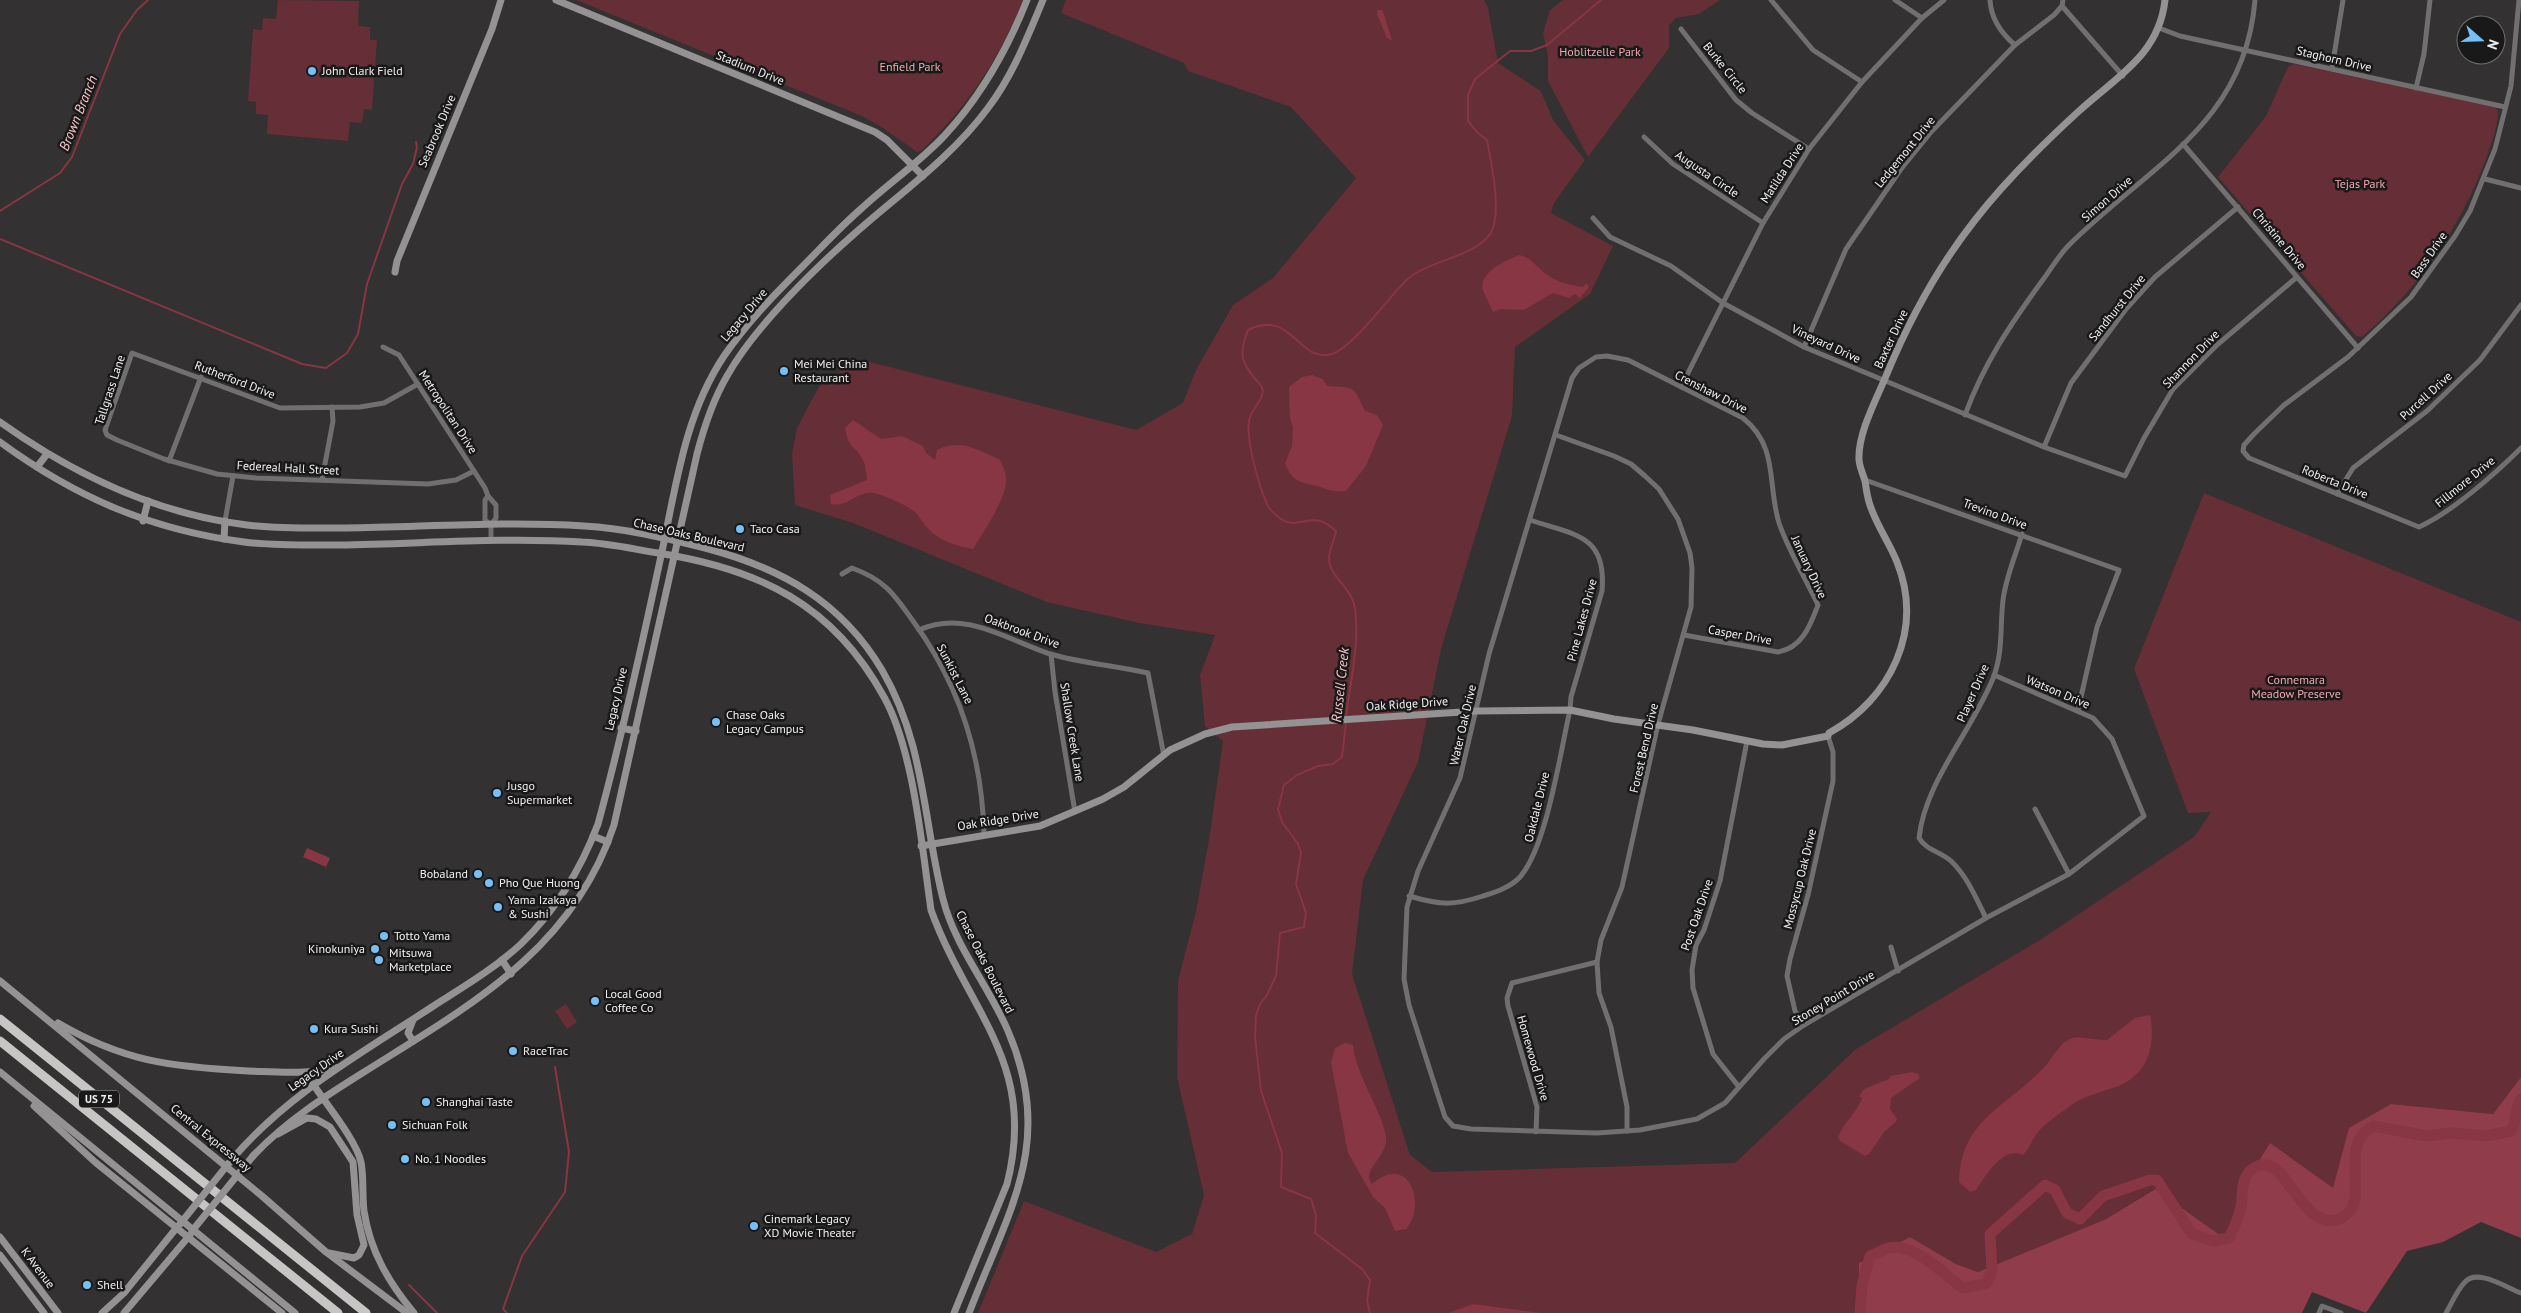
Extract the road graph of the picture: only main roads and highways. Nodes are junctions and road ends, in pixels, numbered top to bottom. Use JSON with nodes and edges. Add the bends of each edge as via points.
{"nodes":[{"id":1,"x":0,"y":1019,"type":"edge"},
{"id":2,"x":0,"y":1040,"type":"edge"},
{"id":3,"x":338,"y":1313,"type":"edge"},
{"id":4,"x":366,"y":1313,"type":"edge"}],
"edges":[{"from":1,"to":4,"type":"highway","number":"US 75"},
{"from":2,"to":3,"type":"highway","number":"US 75"}]}
